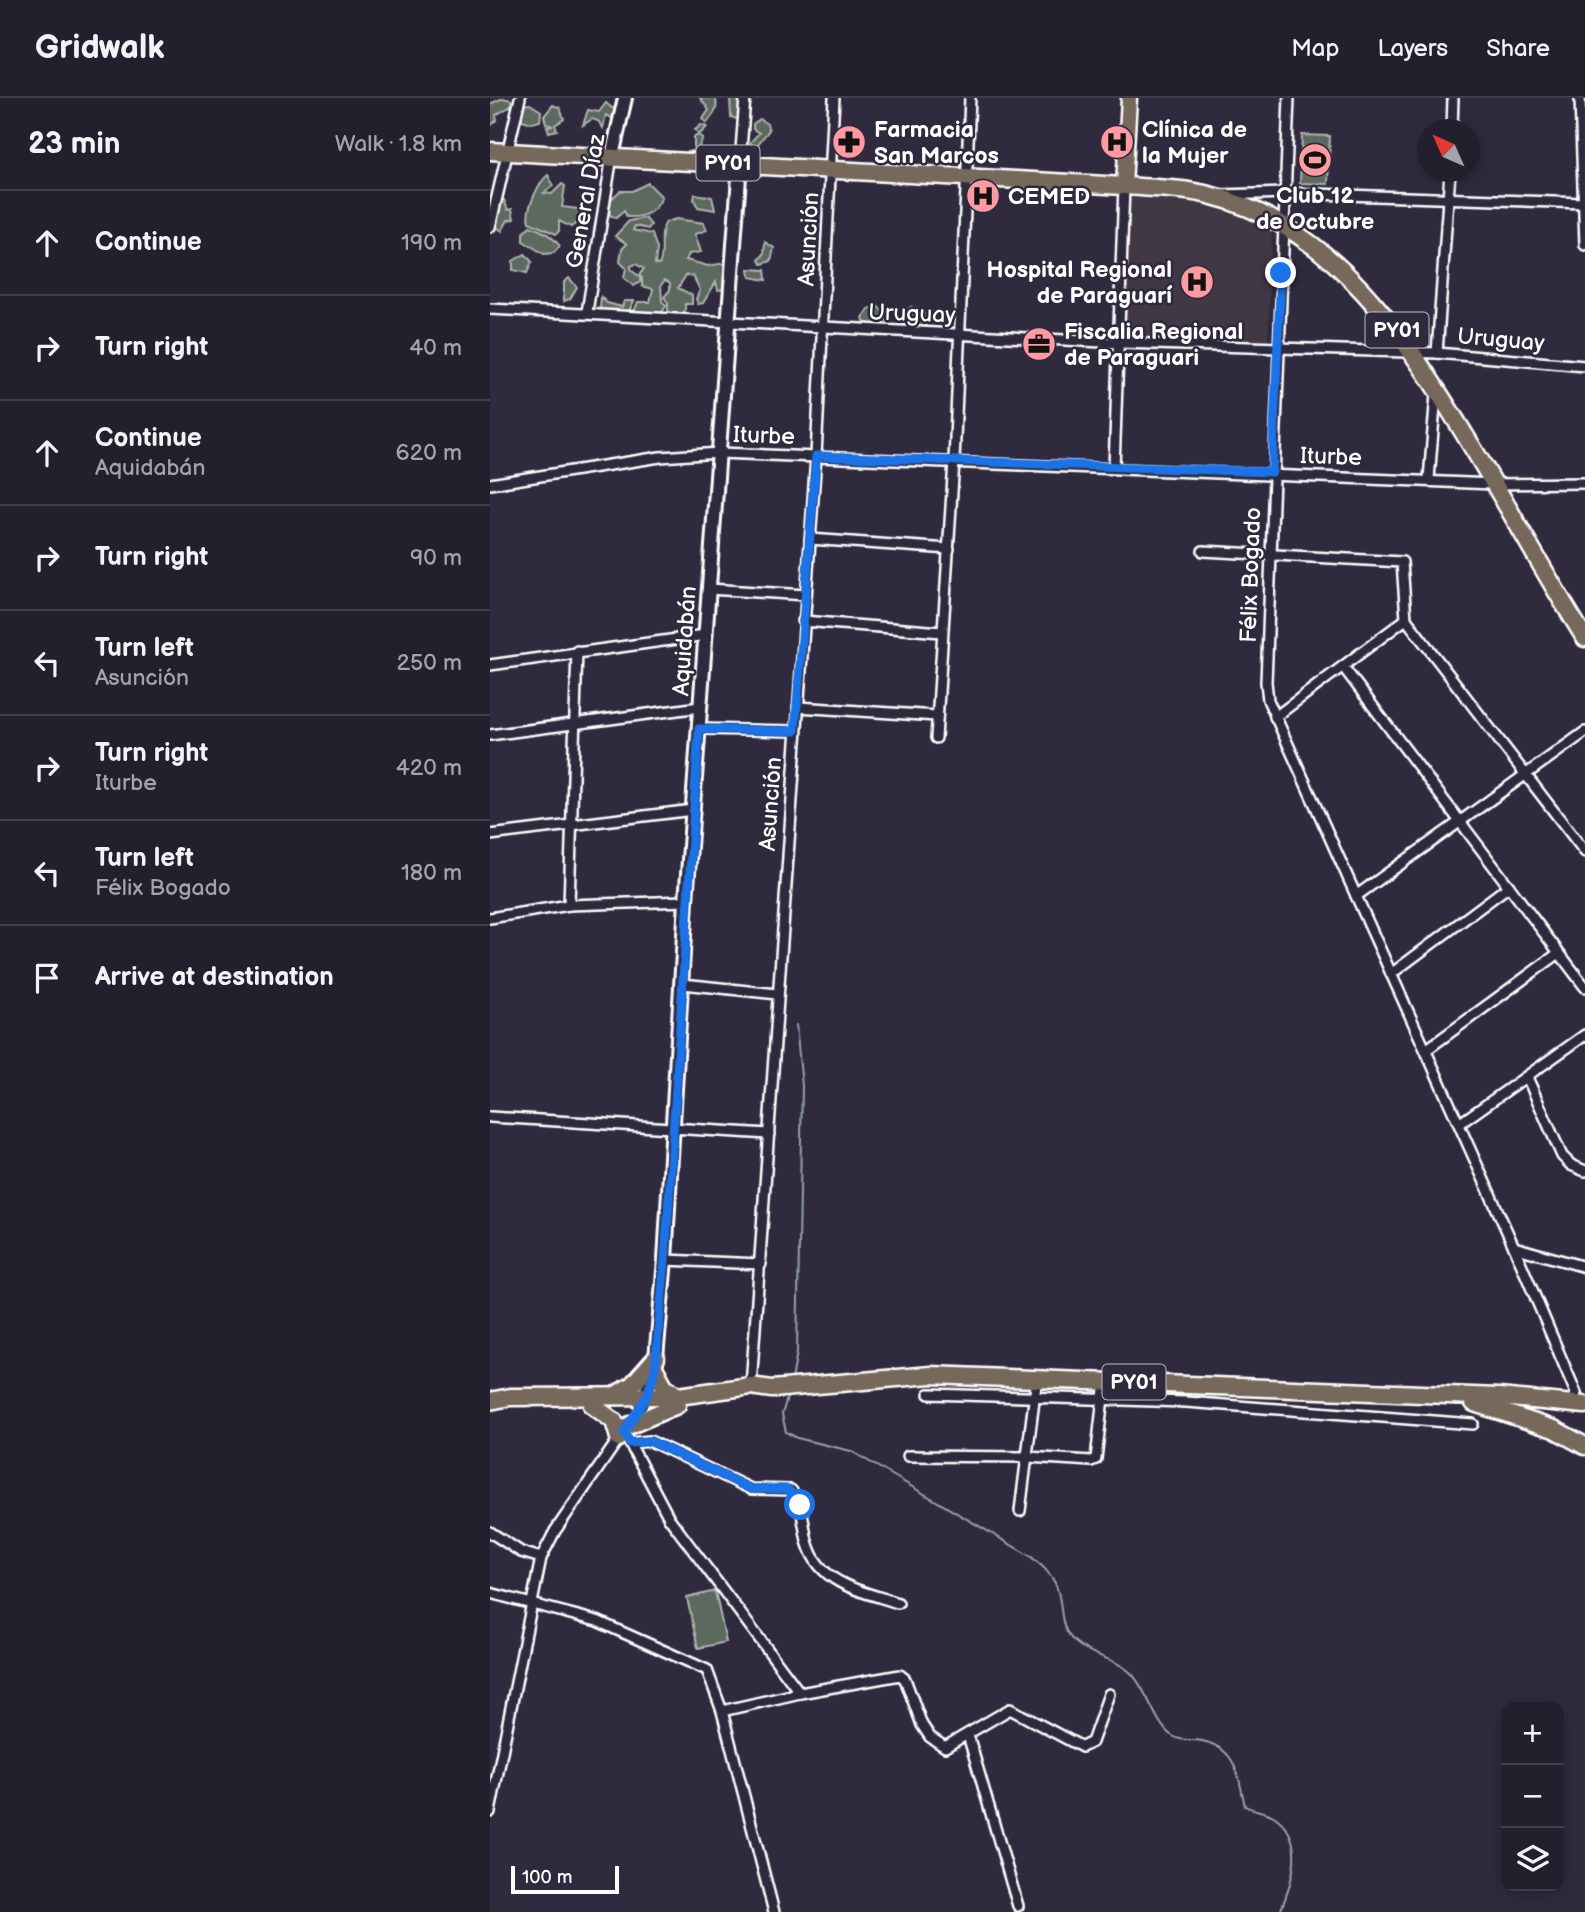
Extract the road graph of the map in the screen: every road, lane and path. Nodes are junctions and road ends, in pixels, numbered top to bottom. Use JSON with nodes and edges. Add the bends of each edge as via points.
{"nodes":[{"id":1,"x":520,"y":98,"type":"edge"},
{"id":2,"x":625,"y":98,"type":"edge"},
{"id":3,"x":745,"y":98,"type":"edge"},
{"id":4,"x":834,"y":98,"type":"edge"},
{"id":5,"x":971,"y":98,"type":"edge"},
{"id":6,"x":1129,"y":98,"type":"edge"},
{"id":7,"x":1289,"y":98,"type":"edge"},
{"id":8,"x":1453,"y":98,"type":"edge"},
{"id":9,"x":1580,"y":98,"type":"edge"},
{"id":10,"x":1452,"y":119,"type":"edge"},
{"id":11,"x":490,"y":150,"type":"edge"},
{"id":12,"x":507,"y":151,"type":"junction"},
{"id":13,"x":612,"y":156,"type":"junction"},
{"id":14,"x":740,"y":163,"type":"junction"},
{"id":15,"x":831,"y":168,"type":"junction"},
{"id":16,"x":966,"y":176,"type":"junction"},
{"id":17,"x":1450,"y":182,"type":"edge"},
{"id":18,"x":1124,"y":186,"type":"junction"},
{"id":19,"x":1286,"y":193,"type":"junction"},
{"id":20,"x":1208,"y":195,"type":"junction"},
{"id":21,"x":1450,"y":199,"type":"junction"},
{"id":22,"x":1585,"y":203,"type":"edge"},
{"id":23,"x":490,"y":227,"type":"edge"},
{"id":24,"x":1282,"y":227,"type":"junction"},
{"id":25,"x":1585,"y":245,"type":"edge"},
{"id":26,"x":490,"y":309,"type":"edge"},
{"id":27,"x":587,"y":312,"type":"junction"},
{"id":28,"x":730,"y":322,"type":"junction"},
{"id":29,"x":823,"y":329,"type":"junction"},
{"id":30,"x":961,"y":334,"type":"junction"},
{"id":31,"x":1121,"y":343,"type":"junction"},
{"id":32,"x":1279,"y":349,"type":"junction"},
{"id":33,"x":1413,"y":353,"type":"junction"},
{"id":34,"x":1437,"y":353,"type":"junction"},
{"id":35,"x":1585,"y":366,"type":"edge"},
{"id":36,"x":1437,"y":388,"type":"junction"},
{"id":37,"x":719,"y":453,"type":"junction"},
{"id":38,"x":816,"y":456,"type":"junction"},
{"id":39,"x":954,"y":461,"type":"junction"},
{"id":40,"x":1114,"y":468,"type":"junction"},
{"id":41,"x":1272,"y":472,"type":"junction"},
{"id":42,"x":1429,"y":479,"type":"junction"},
{"id":43,"x":1585,"y":483,"type":"edge"},
{"id":44,"x":490,"y":484,"type":"edge"},
{"id":45,"x":1494,"y":484,"type":"junction"},
{"id":46,"x":810,"y":539,"type":"junction"},
{"id":47,"x":949,"y":549,"type":"junction"},
{"id":48,"x":1203,"y":551,"type":"dead end"},
{"id":49,"x":1269,"y":554,"type":"junction"},
{"id":50,"x":1536,"y":556,"type":"junction"},
{"id":51,"x":709,"y":589,"type":"junction"},
{"id":52,"x":806,"y":595,"type":"junction"},
{"id":53,"x":1406,"y":619,"type":"junction"},
{"id":54,"x":803,"y":621,"type":"junction"},
{"id":55,"x":1585,"y":624,"type":"edge"},
{"id":56,"x":942,"y":632,"type":"junction"},
{"id":57,"x":706,"y":635,"type":"junction"},
{"id":58,"x":1585,"y":638,"type":"edge"},
{"id":59,"x":577,"y":651,"type":"junction"},
{"id":60,"x":490,"y":665,"type":"edge"},
{"id":61,"x":1344,"y":668,"type":"junction"},
{"id":62,"x":700,"y":707,"type":"junction"},
{"id":63,"x":798,"y":707,"type":"junction"},
{"id":64,"x":937,"y":716,"type":"junction"},
{"id":65,"x":1275,"y":717,"type":"junction"},
{"id":66,"x":575,"y":723,"type":"junction"},
{"id":67,"x":699,"y":729,"type":"junction"},
{"id":68,"x":795,"y":731,"type":"junction"},
{"id":69,"x":1585,"y":732,"type":"edge"},
{"id":70,"x":490,"y":735,"type":"edge"},
{"id":71,"x":936,"y":737,"type":"dead end"},
{"id":72,"x":1527,"y":773,"type":"junction"},
{"id":73,"x":693,"y":810,"type":"junction"},
{"id":74,"x":1460,"y":821,"type":"junction"},
{"id":75,"x":571,"y":825,"type":"junction"},
{"id":76,"x":490,"y":835,"type":"edge"},
{"id":77,"x":1585,"y":852,"type":"edge"},
{"id":78,"x":1509,"y":887,"type":"junction"},
{"id":79,"x":1356,"y":896,"type":"junction"},
{"id":80,"x":686,"y":901,"type":"junction"},
{"id":81,"x":569,"y":905,"type":"junction"},
{"id":82,"x":490,"y":918,"type":"edge"},
{"id":83,"x":1559,"y":953,"type":"junction"},
{"id":84,"x":1391,"y":974,"type":"junction"},
{"id":85,"x":683,"y":984,"type":"junction"},
{"id":86,"x":1585,"y":987,"type":"edge"},
{"id":87,"x":777,"y":994,"type":"junction"},
{"id":88,"x":1585,"y":1035,"type":"edge"},
{"id":89,"x":1426,"y":1050,"type":"junction"},
{"id":90,"x":1527,"y":1077,"type":"junction"},
{"id":91,"x":490,"y":1117,"type":"edge"},
{"id":92,"x":1460,"y":1124,"type":"junction"},
{"id":93,"x":673,"y":1128,"type":"junction"},
{"id":94,"x":769,"y":1134,"type":"junction"},
{"id":95,"x":1585,"y":1171,"type":"edge"},
{"id":96,"x":1514,"y":1247,"type":"junction"},
{"id":97,"x":665,"y":1260,"type":"junction"},
{"id":98,"x":761,"y":1264,"type":"junction"},
{"id":99,"x":1585,"y":1268,"type":"edge"},
{"id":100,"x":655,"y":1364,"type":"junction"},
{"id":101,"x":955,"y":1376,"type":"junction"},
{"id":102,"x":1037,"y":1377,"type":"junction"},
{"id":103,"x":1105,"y":1380,"type":"junction"},
{"id":104,"x":751,"y":1386,"type":"junction"},
{"id":105,"x":772,"y":1389,"type":"junction"},
{"id":106,"x":929,"y":1394,"type":"dead end"},
{"id":107,"x":955,"y":1395,"type":"junction"},
{"id":108,"x":1035,"y":1396,"type":"junction"},
{"id":109,"x":614,"y":1397,"type":"junction"},
{"id":110,"x":1103,"y":1398,"type":"junction"},
{"id":111,"x":1458,"y":1398,"type":"junction"},
{"id":112,"x":491,"y":1401,"type":"edge"},
{"id":113,"x":644,"y":1401,"type":"junction"},
{"id":114,"x":678,"y":1401,"type":"junction"},
{"id":115,"x":1579,"y":1404,"type":"edge"},
{"id":116,"x":592,"y":1405,"type":"junction"},
{"id":117,"x":1474,"y":1424,"type":"dead end"},
{"id":118,"x":625,"y":1435,"type":"junction"},
{"id":119,"x":1585,"y":1446,"type":"edge"},
{"id":120,"x":908,"y":1456,"type":"dead end"},
{"id":121,"x":1028,"y":1457,"type":"junction"},
{"id":122,"x":1020,"y":1511,"type":"dead end"},
{"id":123,"x":490,"y":1532,"type":"edge"},
{"id":124,"x":541,"y":1558,"type":"junction"},
{"id":125,"x":490,"y":1593,"type":"edge"},
{"id":126,"x":531,"y":1602,"type":"junction"},
{"id":127,"x":898,"y":1603,"type":"dead end"},
{"id":128,"x":800,"y":1692,"type":"junction"},
{"id":129,"x":1109,"y":1694,"type":"dead end"},
{"id":130,"x":722,"y":1711,"type":"junction"},
{"id":131,"x":968,"y":1735,"type":"junction"},
{"id":132,"x":490,"y":1812,"type":"edge"},
{"id":133,"x":1018,"y":1906,"type":"dead end"},
{"id":134,"x":774,"y":1912,"type":"edge"}],
"edges":[{"from":1,"to":12,"type":"street"},
{"from":2,"to":13,"type":"street","name":"General Díaz"},
{"from":3,"to":14,"type":"street","name":"Aquidabán"},
{"from":4,"to":15,"type":"street","name":"Asunción"},
{"from":5,"to":16,"type":"street"},
{"from":6,"to":18,"type":"main road"},
{"from":7,"to":19,"type":"street","name":"Félix Bogado"},
{"from":8,"to":10,"type":"street"},
{"from":9,"to":22,"type":"street"},
{"from":11,"to":12,"type":"highway","number":"PY01"},
{"from":12,"to":13,"type":"highway","number":"PY01"},
{"from":12,"to":23,"type":"street"},
{"from":13,"to":14,"type":"highway","number":"PY01"},
{"from":13,"to":27,"type":"street","name":"General Díaz"},
{"from":14,"to":15,"type":"highway","number":"PY01"},
{"from":14,"to":28,"type":"street","name":"Aquidabán"},
{"from":15,"to":16,"type":"highway","number":"PY01"},
{"from":15,"to":29,"type":"street","name":"Asunción"},
{"from":16,"to":18,"type":"highway","number":"PY01"},
{"from":16,"to":30,"type":"street"},
{"from":17,"to":21,"type":"street"},
{"from":18,"to":20,"type":"highway","number":"PY01"},
{"from":18,"to":31,"type":"street"},
{"from":19,"to":20,"type":"street"},
{"from":19,"to":21,"type":"street"},
{"from":19,"to":24,"type":"street","name":"Félix Bogado"},
{"from":20,"to":24,"type":"highway","number":"PY01"},
{"from":21,"to":22,"type":"street"},
{"from":21,"to":34,"type":"street"},
{"from":22,"to":25,"type":"street"},
{"from":24,"to":32,"type":"street","name":"Félix Bogado"},
{"from":24,"to":33,"type":"highway","number":"PY01","via":[[1353,279]]},
{"from":26,"to":27,"type":"street","name":"Uruguay"},
{"from":27,"to":28,"type":"street","name":"Uruguay"},
{"from":28,"to":29,"type":"street","name":"Uruguay"},
{"from":28,"to":37,"type":"street","name":"Aquidabán"},
{"from":29,"to":30,"type":"street","name":"Uruguay"},
{"from":29,"to":38,"type":"street","name":"Asunción"},
{"from":30,"to":31,"type":"street","name":"Uruguay"},
{"from":30,"to":39,"type":"street"},
{"from":31,"to":32,"type":"street","name":"Uruguay"},
{"from":31,"to":40,"type":"street"},
{"from":32,"to":33,"type":"street","name":"Uruguay"},
{"from":32,"to":41,"type":"street","name":"Félix Bogado"},
{"from":33,"to":34,"type":"street","name":"Uruguay"},
{"from":33,"to":36,"type":"highway","number":"PY01"},
{"from":34,"to":35,"type":"street","name":"Uruguay"},
{"from":36,"to":42,"type":"street"},
{"from":36,"to":45,"type":"highway","number":"PY01"},
{"from":37,"to":38,"type":"street","name":"Iturbe"},
{"from":37,"to":44,"type":"street","name":"Iturbe","via":[[660,457]]},
{"from":37,"to":51,"type":"street","name":"Aquidabán"},
{"from":38,"to":39,"type":"street","name":"Iturbe"},
{"from":38,"to":46,"type":"street","name":"Asunción"},
{"from":39,"to":40,"type":"street","name":"Iturbe"},
{"from":39,"to":47,"type":"street"},
{"from":40,"to":41,"type":"street","name":"Iturbe"},
{"from":41,"to":42,"type":"street","name":"Iturbe"},
{"from":41,"to":49,"type":"street","name":"Félix Bogado"},
{"from":42,"to":45,"type":"street","name":"Iturbe"},
{"from":43,"to":45,"type":"street","name":"Iturbe"},
{"from":45,"to":50,"type":"highway","number":"PY01"},
{"from":46,"to":47,"type":"street"},
{"from":46,"to":52,"type":"street","name":"Asunción"},
{"from":47,"to":56,"type":"street"},
{"from":48,"to":49,"type":"street"},
{"from":49,"to":53,"type":"street","via":[[1402,562]]},
{"from":49,"to":65,"type":"street","name":"Félix Bogado","via":[[1266,682]]},
{"from":50,"to":55,"type":"highway","number":"PY01"},
{"from":50,"to":58,"type":"highway","number":"PY01"},
{"from":51,"to":52,"type":"street"},
{"from":51,"to":57,"type":"street","name":"Aquidabán"},
{"from":52,"to":54,"type":"street","name":"Asunción"},
{"from":53,"to":61,"type":"street"},
{"from":53,"to":72,"type":"street"},
{"from":54,"to":56,"type":"street"},
{"from":54,"to":63,"type":"street","name":"Asunción"},
{"from":56,"to":64,"type":"street"},
{"from":57,"to":59,"type":"street"},
{"from":57,"to":62,"type":"street","name":"Aquidabán"},
{"from":59,"to":60,"type":"street"},
{"from":59,"to":66,"type":"street"},
{"from":61,"to":65,"type":"street"},
{"from":61,"to":74,"type":"street"},
{"from":62,"to":66,"type":"street"},
{"from":62,"to":67,"type":"street","name":"Aquidabán"},
{"from":63,"to":64,"type":"street"},
{"from":63,"to":68,"type":"street","name":"Asunción"},
{"from":64,"to":71,"type":"street"},
{"from":65,"to":79,"type":"street","name":"Félix Bogado"},
{"from":66,"to":70,"type":"street"},
{"from":66,"to":75,"type":"street"},
{"from":67,"to":68,"type":"street"},
{"from":67,"to":73,"type":"street","name":"Aquidabán"},
{"from":68,"to":87,"type":"street","name":"Asunción"},
{"from":69,"to":72,"type":"street"},
{"from":72,"to":74,"type":"street"},
{"from":72,"to":77,"type":"street"},
{"from":73,"to":75,"type":"street"},
{"from":73,"to":80,"type":"street","name":"Aquidabán"},
{"from":74,"to":78,"type":"street"},
{"from":74,"to":79,"type":"street"},
{"from":75,"to":76,"type":"street"},
{"from":75,"to":81,"type":"street"},
{"from":78,"to":83,"type":"street"},
{"from":78,"to":84,"type":"street"},
{"from":79,"to":84,"type":"street","name":"Félix Bogado"},
{"from":80,"to":81,"type":"street"},
{"from":80,"to":85,"type":"street","name":"Aquidabán"},
{"from":81,"to":82,"type":"street"},
{"from":83,"to":86,"type":"street"},
{"from":83,"to":89,"type":"street"},
{"from":84,"to":89,"type":"street","name":"Félix Bogado"},
{"from":85,"to":87,"type":"street"},
{"from":85,"to":93,"type":"street","name":"Aquidabán"},
{"from":87,"to":94,"type":"street","name":"Asunción"},
{"from":88,"to":90,"type":"street"},
{"from":89,"to":92,"type":"street","name":"Félix Bogado"},
{"from":90,"to":92,"type":"street"},
{"from":90,"to":95,"type":"street","via":[[1562,1156]]},
{"from":91,"to":93,"type":"street"},
{"from":92,"to":96,"type":"street","name":"Félix Bogado"},
{"from":93,"to":94,"type":"street"},
{"from":93,"to":97,"type":"street","name":"Aquidabán"},
{"from":94,"to":98,"type":"street","name":"Asunción"},
{"from":96,"to":99,"type":"street"},
{"from":96,"to":115,"type":"street","name":"Félix Bogado"},
{"from":97,"to":98,"type":"street"},
{"from":97,"to":100,"type":"street","name":"Aquidabán"},
{"from":98,"to":104,"type":"street","name":"Asunción"},
{"from":100,"to":109,"type":"highway"},
{"from":100,"to":113,"type":"street","name":"Aquidabán"},
{"from":100,"to":114,"type":"highway","via":[[664,1386]]},
{"from":101,"to":102,"type":"highway","number":"PY01"},
{"from":101,"to":105,"type":"highway","number":"PY01"},
{"from":101,"to":107,"type":"street"},
{"from":102,"to":103,"type":"highway","number":"PY01"},
{"from":102,"to":108,"type":"street"},
{"from":103,"to":110,"type":"street"},
{"from":103,"to":111,"type":"highway","number":"PY01"},
{"from":104,"to":105,"type":"highway","number":"PY01"},
{"from":104,"to":114,"type":"highway","number":"PY01"},
{"from":105,"to":114,"type":"highway","number":"PY01","via":[[749,1397]]},
{"from":106,"to":107,"type":"street"},
{"from":107,"to":108,"type":"street"},
{"from":108,"to":110,"type":"street"},
{"from":108,"to":121,"type":"street"},
{"from":109,"to":112,"type":"highway","number":"PY01"},
{"from":109,"to":113,"type":"highway","number":"PY01"},
{"from":110,"to":117,"type":"street"},
{"from":110,"to":121,"type":"street","via":[[1096,1459]]},
{"from":111,"to":115,"type":"highway","number":"PY01"},
{"from":111,"to":119,"type":"highway","number":"PY01","via":[[1554,1429]]},
{"from":112,"to":116,"type":"highway","number":"PY01"},
{"from":113,"to":114,"type":"highway","number":"PY01"},
{"from":113,"to":116,"type":"highway","number":"PY01"},
{"from":113,"to":118,"type":"street"},
{"from":114,"to":118,"type":"highway"},
{"from":116,"to":118,"type":"highway"},
{"from":118,"to":124,"type":"street","via":[[555,1531]]},
{"from":118,"to":127,"type":"street","via":[[650,1441],[751,1489],[791,1490],[800,1505],[811,1552],[824,1572],[839,1584]]},
{"from":118,"to":128,"type":"street","via":[[669,1518]]},
{"from":120,"to":121,"type":"street"},
{"from":121,"to":122,"type":"street"},
{"from":123,"to":124,"type":"street","via":[[521,1552]]},
{"from":124,"to":126,"type":"street"},
{"from":125,"to":126,"type":"street"},
{"from":126,"to":130,"type":"street","via":[[597,1621],[699,1664],[707,1670]]},
{"from":126,"to":132,"type":"street"},
{"from":128,"to":130,"type":"street"},
{"from":128,"to":131,"type":"street","via":[[900,1675],[930,1738],[945,1746]]},
{"from":129,"to":131,"type":"street","via":[[1087,1746],[1010,1709]]},
{"from":130,"to":134,"type":"street"},
{"from":131,"to":133,"type":"street"}]}
